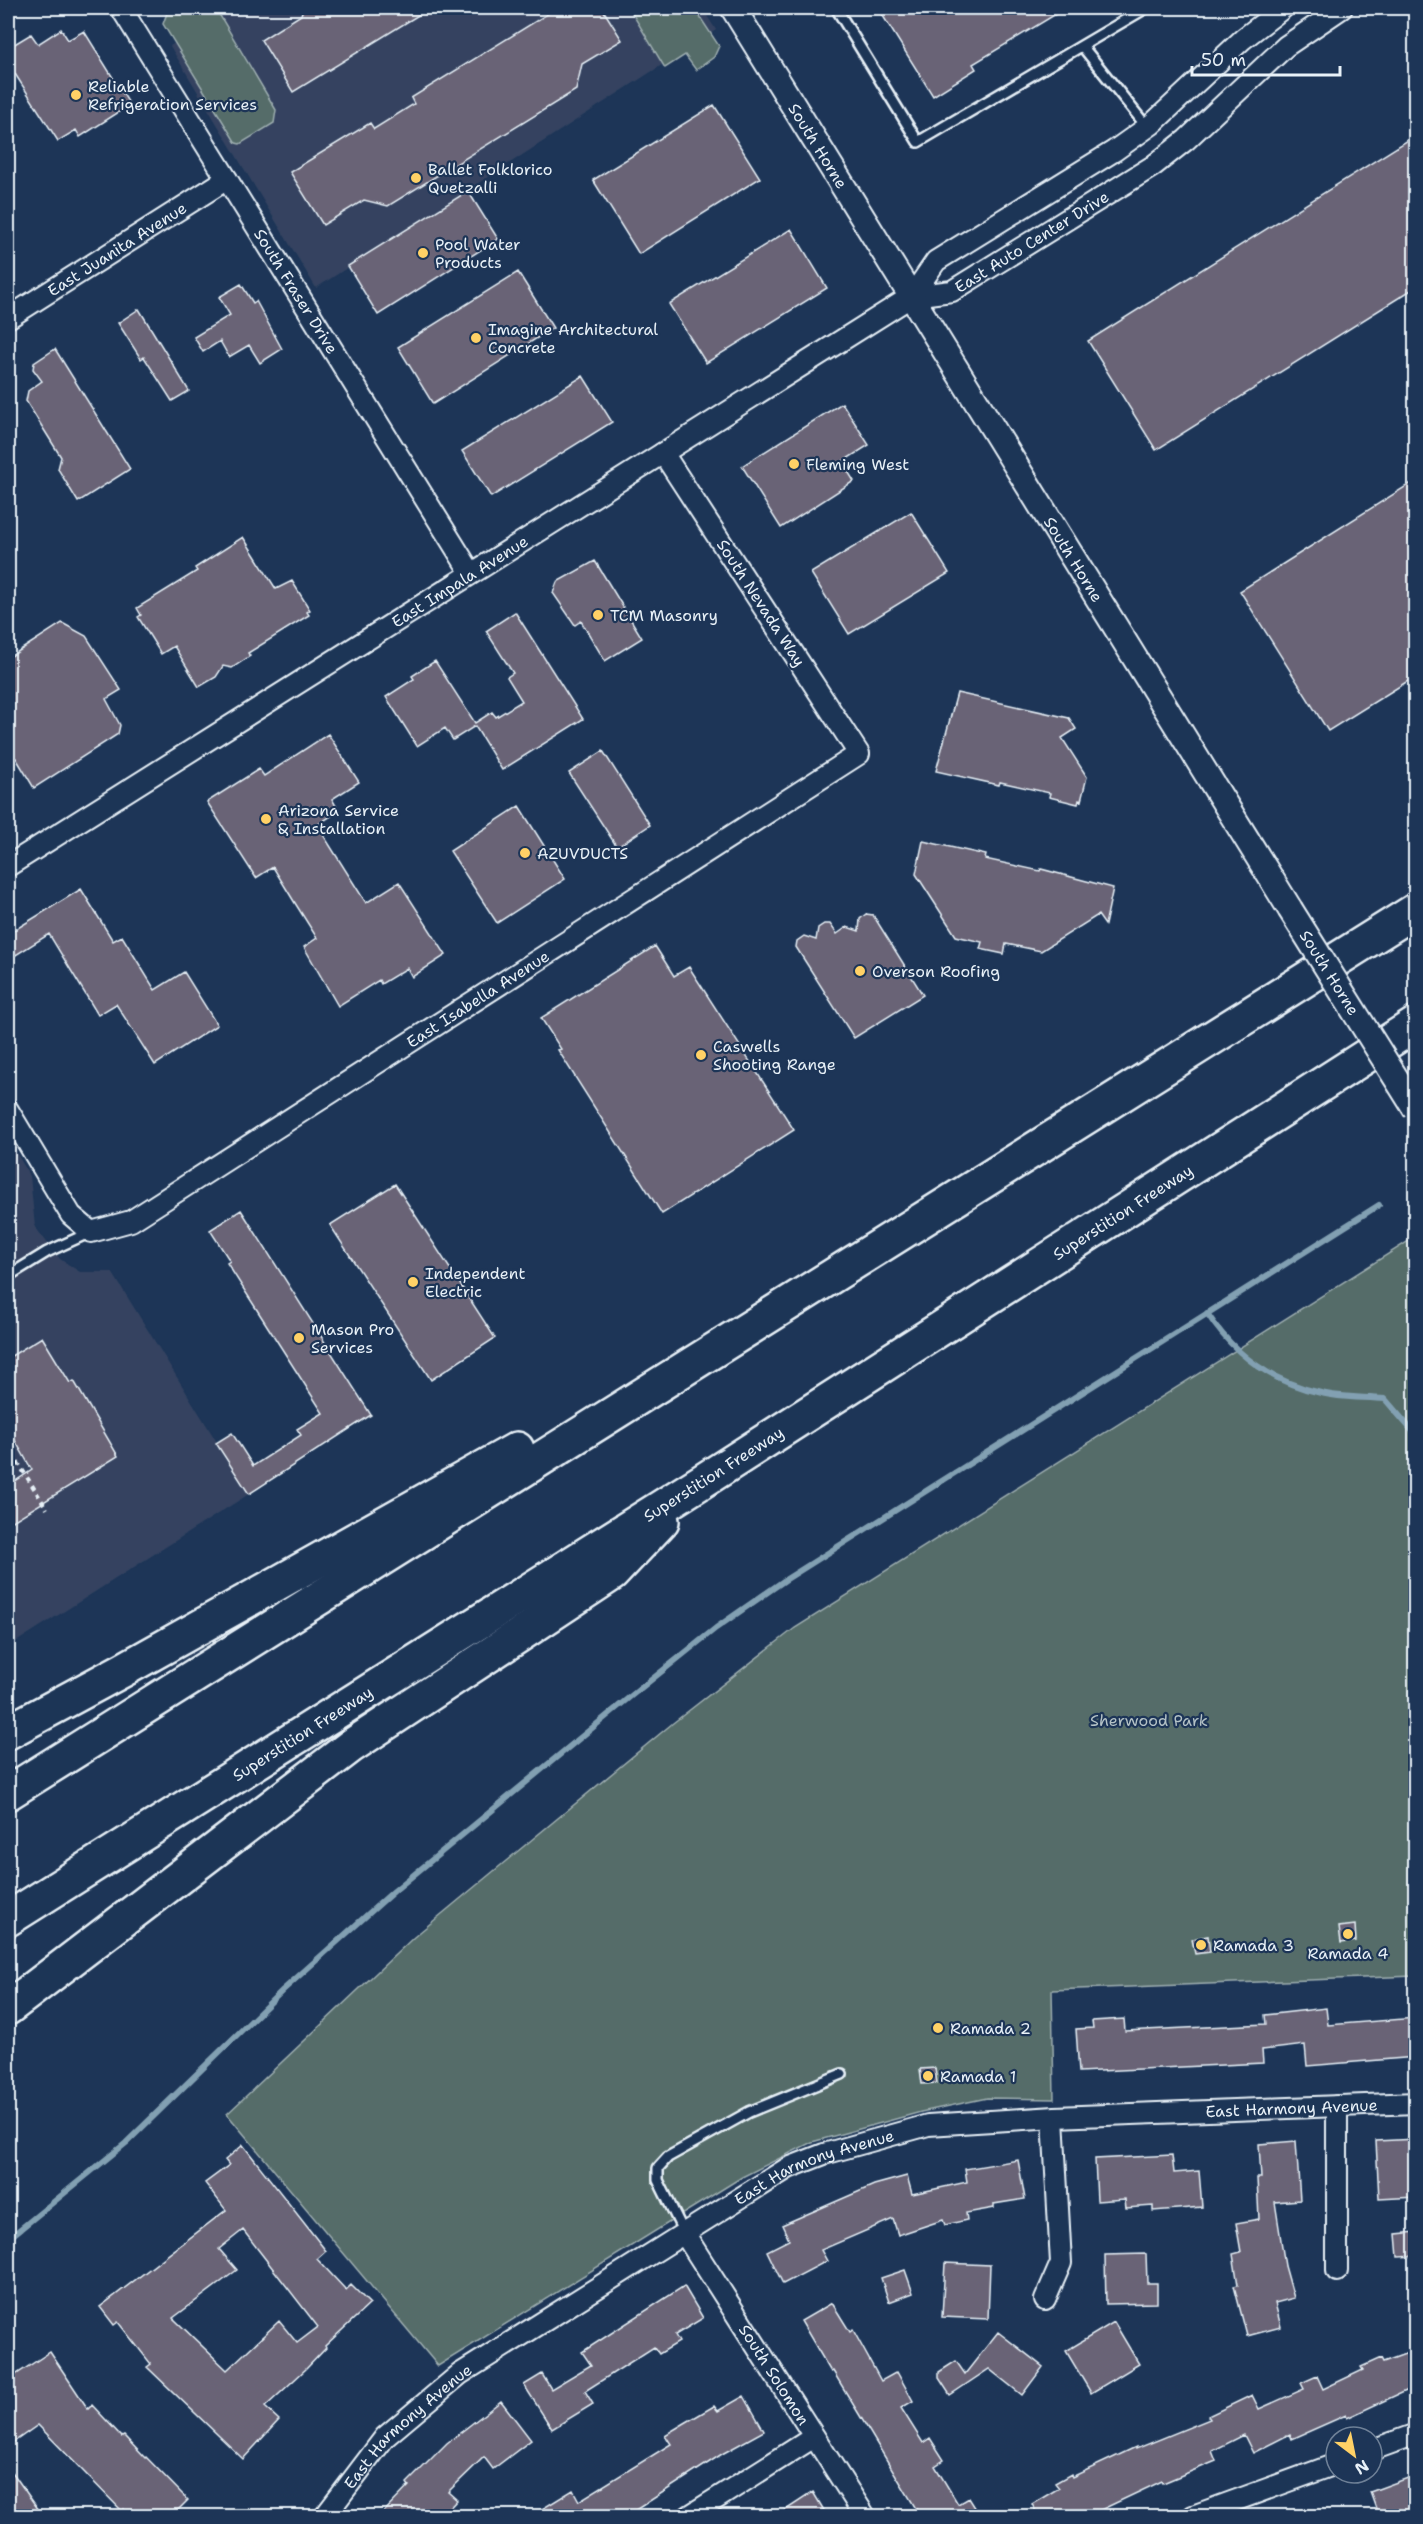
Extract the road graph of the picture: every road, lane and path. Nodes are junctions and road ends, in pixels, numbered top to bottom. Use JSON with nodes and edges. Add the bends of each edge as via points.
{"nodes":[{"id":1,"x":121,"y":8,"type":"edge"},
{"id":2,"x":733,"y":8,"type":"edge"},
{"id":3,"x":836,"y":8,"type":"edge"},
{"id":4,"x":1146,"y":8,"type":"edge"},
{"id":5,"x":1283,"y":8,"type":"edge"},
{"id":6,"x":1342,"y":8,"type":"edge"},
{"id":7,"x":1083,"y":46,"type":"junction"},
{"id":8,"x":1147,"y":127,"type":"junction"},
{"id":9,"x":227,"y":179,"type":"junction"},
{"id":10,"x":912,"y":296,"type":"junction"},
{"id":11,"x":8,"y":318,"type":"edge"},
{"id":12,"x":663,"y":453,"type":"junction"},
{"id":13,"x":471,"y":573,"type":"junction"},
{"id":14,"x":859,"y":754,"type":"joint"},
{"id":15,"x":8,"y":866,"type":"edge"},
{"id":16,"x":1416,"y":910,"type":"edge"},
{"id":17,"x":1416,"y":1024,"type":"edge"},
{"id":18,"x":8,"y":1110,"type":"edge"},
{"id":19,"x":1416,"y":1110,"type":"edge"},
{"id":20,"x":91,"y":1232,"type":"junction"},
{"id":21,"x":892,"y":1238,"type":"junction"},
{"id":22,"x":8,"y":1276,"type":"edge"},
{"id":23,"x":8,"y":1446,"type":"edge"},
{"id":24,"x":701,"y":1482,"type":"junction"},
{"id":25,"x":47,"y":1509,"type":"dead end"},
{"id":26,"x":8,"y":1732,"type":"edge"},
{"id":27,"x":8,"y":1793,"type":"edge"},
{"id":28,"x":8,"y":1919,"type":"edge"},
{"id":29,"x":8,"y":2008,"type":"edge"},
{"id":30,"x":842,"y":2074,"type":"dead end"},
{"id":31,"x":1416,"y":2103,"type":"edge"},
{"id":32,"x":1336,"y":2106,"type":"junction"},
{"id":33,"x":1053,"y":2118,"type":"junction"},
{"id":34,"x":684,"y":2233,"type":"junction"},
{"id":35,"x":1337,"y":2271,"type":"dead end"},
{"id":36,"x":1045,"y":2300,"type":"dead end"},
{"id":37,"x":1416,"y":2434,"type":"edge"},
{"id":38,"x":814,"y":2437,"type":"junction"},
{"id":39,"x":1384,"y":2446,"type":"edge"},
{"id":40,"x":1324,"y":2468,"type":"edge"},
{"id":41,"x":325,"y":2517,"type":"edge"},
{"id":42,"x":689,"y":2517,"type":"edge"},
{"id":43,"x":864,"y":2517,"type":"edge"},
{"id":44,"x":1193,"y":2517,"type":"edge"}],
"edges":[{"from":1,"to":9,"type":"street","name":"South Fraser Drive"},
{"from":2,"to":10,"type":"street","name":"South Horne"},
{"from":3,"to":7,"type":"lane","via":[[918,142]]},
{"from":4,"to":7,"type":"lane"},
{"from":5,"to":8,"type":"street","name":"East Auto Center Drive","via":[[1243,39]]},
{"from":6,"to":10,"type":"street","name":"East Auto Center Drive","via":[[1286,46],[1153,166],[952,291]]},
{"from":7,"to":8,"type":"lane"},
{"from":8,"to":10,"type":"street","name":"East Auto Center Drive","via":[[936,261]]},
{"from":9,"to":11,"type":"street","name":"East Juanita Avenue"},
{"from":9,"to":13,"type":"street","name":"South Fraser Drive"},
{"from":10,"to":12,"type":"street","name":"East Impala Avenue"},
{"from":10,"to":19,"type":"street","name":"South Horne","bridge":true},
{"from":12,"to":13,"type":"street","name":"East Impala Avenue"},
{"from":12,"to":14,"type":"street","name":"South Nevada Way"},
{"from":13,"to":15,"type":"street","name":"East Impala Avenue"},
{"from":14,"to":20,"type":"street","name":"East Isabella Avenue","via":[[131,1221]]},
{"from":16,"to":21,"type":"highway"},
{"from":17,"to":24,"type":"highway","name":"Superstition Freeway"},
{"from":18,"to":20,"type":"street","via":[[71,1215]]},
{"from":20,"to":22,"type":"lane"},
{"from":21,"to":26,"type":"highway"},
{"from":21,"to":27,"type":"highway"},
{"from":23,"to":25,"type":"path"},
{"from":24,"to":28,"type":"highway","name":"Superstition Freeway"},
{"from":24,"to":29,"type":"highway","via":[[612,1574],[351,1746]]},
{"from":30,"to":34,"type":"lane","via":[[749,2112],[668,2157],[658,2168],[658,2180]]},
{"from":31,"to":32,"type":"street","name":"East Harmony Avenue"},
{"from":32,"to":33,"type":"street","name":"East Harmony Avenue"},
{"from":32,"to":35,"type":"street"},
{"from":33,"to":34,"type":"street","name":"East Harmony Avenue","via":[[928,2125],[824,2154],[788,2168]]},
{"from":33,"to":36,"type":"street","via":[[1061,2263]]},
{"from":34,"to":38,"type":"street","name":"South Solomon"},
{"from":34,"to":41,"type":"street","name":"East Harmony Avenue","via":[[455,2378],[385,2436]]},
{"from":37,"to":39,"type":"street"},
{"from":38,"to":42,"type":"street"},
{"from":38,"to":43,"type":"street","name":"South Solomon"},
{"from":40,"to":44,"type":"street"}]}
